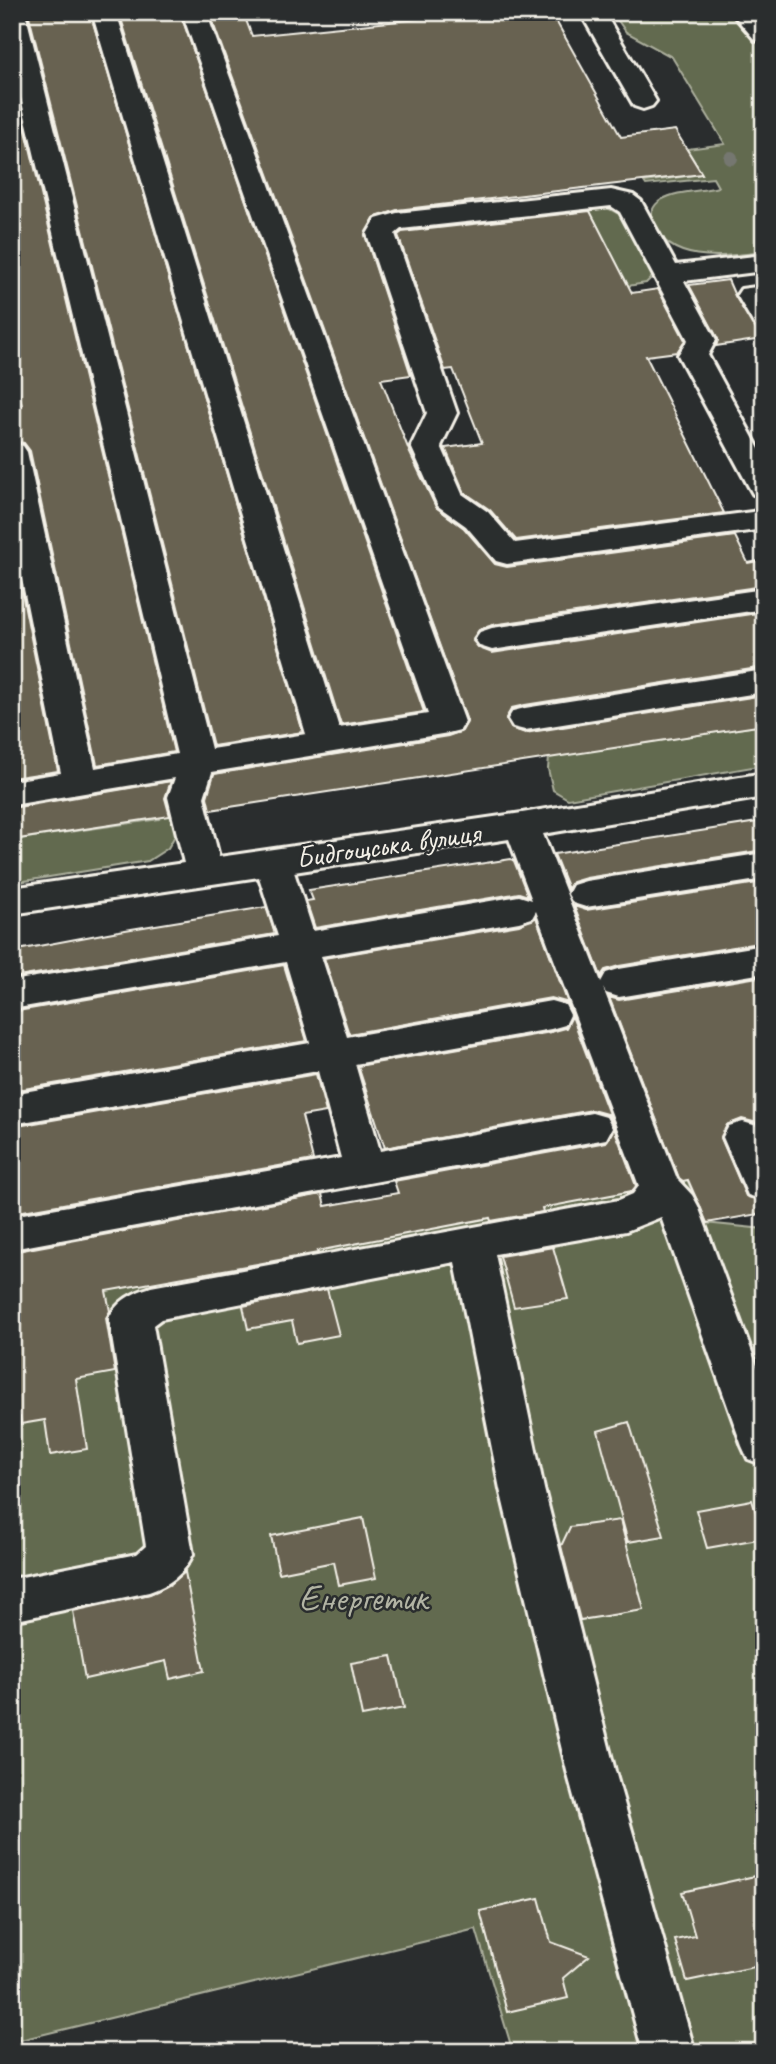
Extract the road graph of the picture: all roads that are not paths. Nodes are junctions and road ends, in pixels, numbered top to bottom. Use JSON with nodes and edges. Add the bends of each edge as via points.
{"nodes":[{"id":1,"x":13,"y":12,"type":"edge"},
{"id":2,"x":104,"y":12,"type":"edge"},
{"id":3,"x":194,"y":12,"type":"edge"},
{"id":4,"x":592,"y":12,"type":"edge"},
{"id":5,"x":743,"y":12,"type":"edge"},
{"id":6,"x":764,"y":35,"type":"edge"},
{"id":7,"x":643,"y":101,"type":"dead end"},
{"id":8,"x":764,"y":263,"type":"edge"},
{"id":9,"x":668,"y":274,"type":"junction"},
{"id":10,"x":764,"y":294,"type":"edge"},
{"id":11,"x":764,"y":318,"type":"edge"},
{"id":12,"x":12,"y":452,"type":"edge"},
{"id":13,"x":764,"y":487,"type":"edge"},
{"id":14,"x":764,"y":517,"type":"edge"},
{"id":15,"x":764,"y":600,"type":"edge"},
{"id":16,"x":492,"y":639,"type":"dead end"},
{"id":17,"x":764,"y":681,"type":"edge"},
{"id":18,"x":525,"y":719,"type":"dead end"},
{"id":19,"x":326,"y":743,"type":"junction"},
{"id":20,"x":197,"y":764,"type":"junction"},
{"id":21,"x":80,"y":783,"type":"junction"},
{"id":22,"x":764,"y":785,"type":"edge"},
{"id":23,"x":12,"y":793,"type":"edge"},
{"id":24,"x":522,"y":825,"type":"junction"},
{"id":25,"x":273,"y":862,"type":"junction"},
{"id":26,"x":764,"y":866,"type":"edge"},
{"id":27,"x":204,"y":870,"type":"junction"},
{"id":28,"x":586,"y":894,"type":"dead end"},
{"id":29,"x":12,"y":901,"type":"edge"},
{"id":30,"x":519,"y":909,"type":"dead end"},
{"id":31,"x":300,"y":947,"type":"junction"},
{"id":32,"x":764,"y":959,"type":"edge"},
{"id":33,"x":619,"y":983,"type":"dead end"},
{"id":34,"x":12,"y":995,"type":"edge"},
{"id":35,"x":551,"y":1015,"type":"dead end"},
{"id":36,"x":333,"y":1054,"type":"junction"},
{"id":37,"x":12,"y":1109,"type":"edge"},
{"id":38,"x":592,"y":1128,"type":"dead end"},
{"id":39,"x":743,"y":1137,"type":"dead end"},
{"id":40,"x":365,"y":1170,"type":"junction"},
{"id":41,"x":764,"y":1184,"type":"edge"},
{"id":42,"x":660,"y":1188,"type":"junction"},
{"id":43,"x":12,"y":1233,"type":"edge"},
{"id":44,"x":472,"y":1242,"type":"junction"},
{"id":45,"x":764,"y":1446,"type":"edge"},
{"id":46,"x":12,"y":1600,"type":"edge"},
{"id":47,"x":669,"y":2052,"type":"edge"}],
"edges":[{"from":1,"to":20,"type":"street"},
{"from":2,"to":19,"type":"street"},
{"from":3,"to":19,"type":"street","via":[[448,722]]},
{"from":4,"to":7,"type":"street"},
{"from":5,"to":6,"type":"street"},
{"from":8,"to":9,"type":"street"},
{"from":9,"to":13,"type":"street","via":[[702,340],[693,355]]},
{"from":9,"to":14,"type":"street","via":[[631,207],[611,198],[397,221],[386,225],[381,234],[442,413],[426,446],[449,499],[477,519],[507,554]]},
{"from":10,"to":11,"type":"street","via":[[751,295]]},
{"from":12,"to":21,"type":"street"},
{"from":15,"to":16,"type":"street"},
{"from":17,"to":18,"type":"street"},
{"from":19,"to":20,"type":"street"},
{"from":20,"to":21,"type":"street"},
{"from":20,"to":27,"type":"street","via":[[186,797]]},
{"from":21,"to":23,"type":"street"},
{"from":22,"to":24,"type":"street","name":"Бидгощська вулиця"},
{"from":24,"to":25,"type":"street","name":"Бидгощська вулиця"},
{"from":24,"to":42,"type":"street"},
{"from":25,"to":27,"type":"street","name":"Бидгощська вулиця"},
{"from":25,"to":31,"type":"street"},
{"from":26,"to":28,"type":"street"},
{"from":27,"to":29,"type":"street","name":"Бидгощська вулиця"},
{"from":30,"to":31,"type":"street"},
{"from":31,"to":34,"type":"street"},
{"from":31,"to":36,"type":"street"},
{"from":32,"to":33,"type":"street"},
{"from":35,"to":36,"type":"street"},
{"from":36,"to":37,"type":"street"},
{"from":36,"to":40,"type":"street"},
{"from":38,"to":40,"type":"street"},
{"from":39,"to":41,"type":"street"},
{"from":40,"to":43,"type":"street"},
{"from":42,"to":44,"type":"street","via":[[647,1205],[626,1215]]},
{"from":42,"to":45,"type":"street","via":[[678,1206]]},
{"from":44,"to":46,"type":"street","via":[[151,1304],[130,1318],[170,1554],[149,1572]]},
{"from":44,"to":47,"type":"street","via":[[522,1489],[561,1650]]}]}
